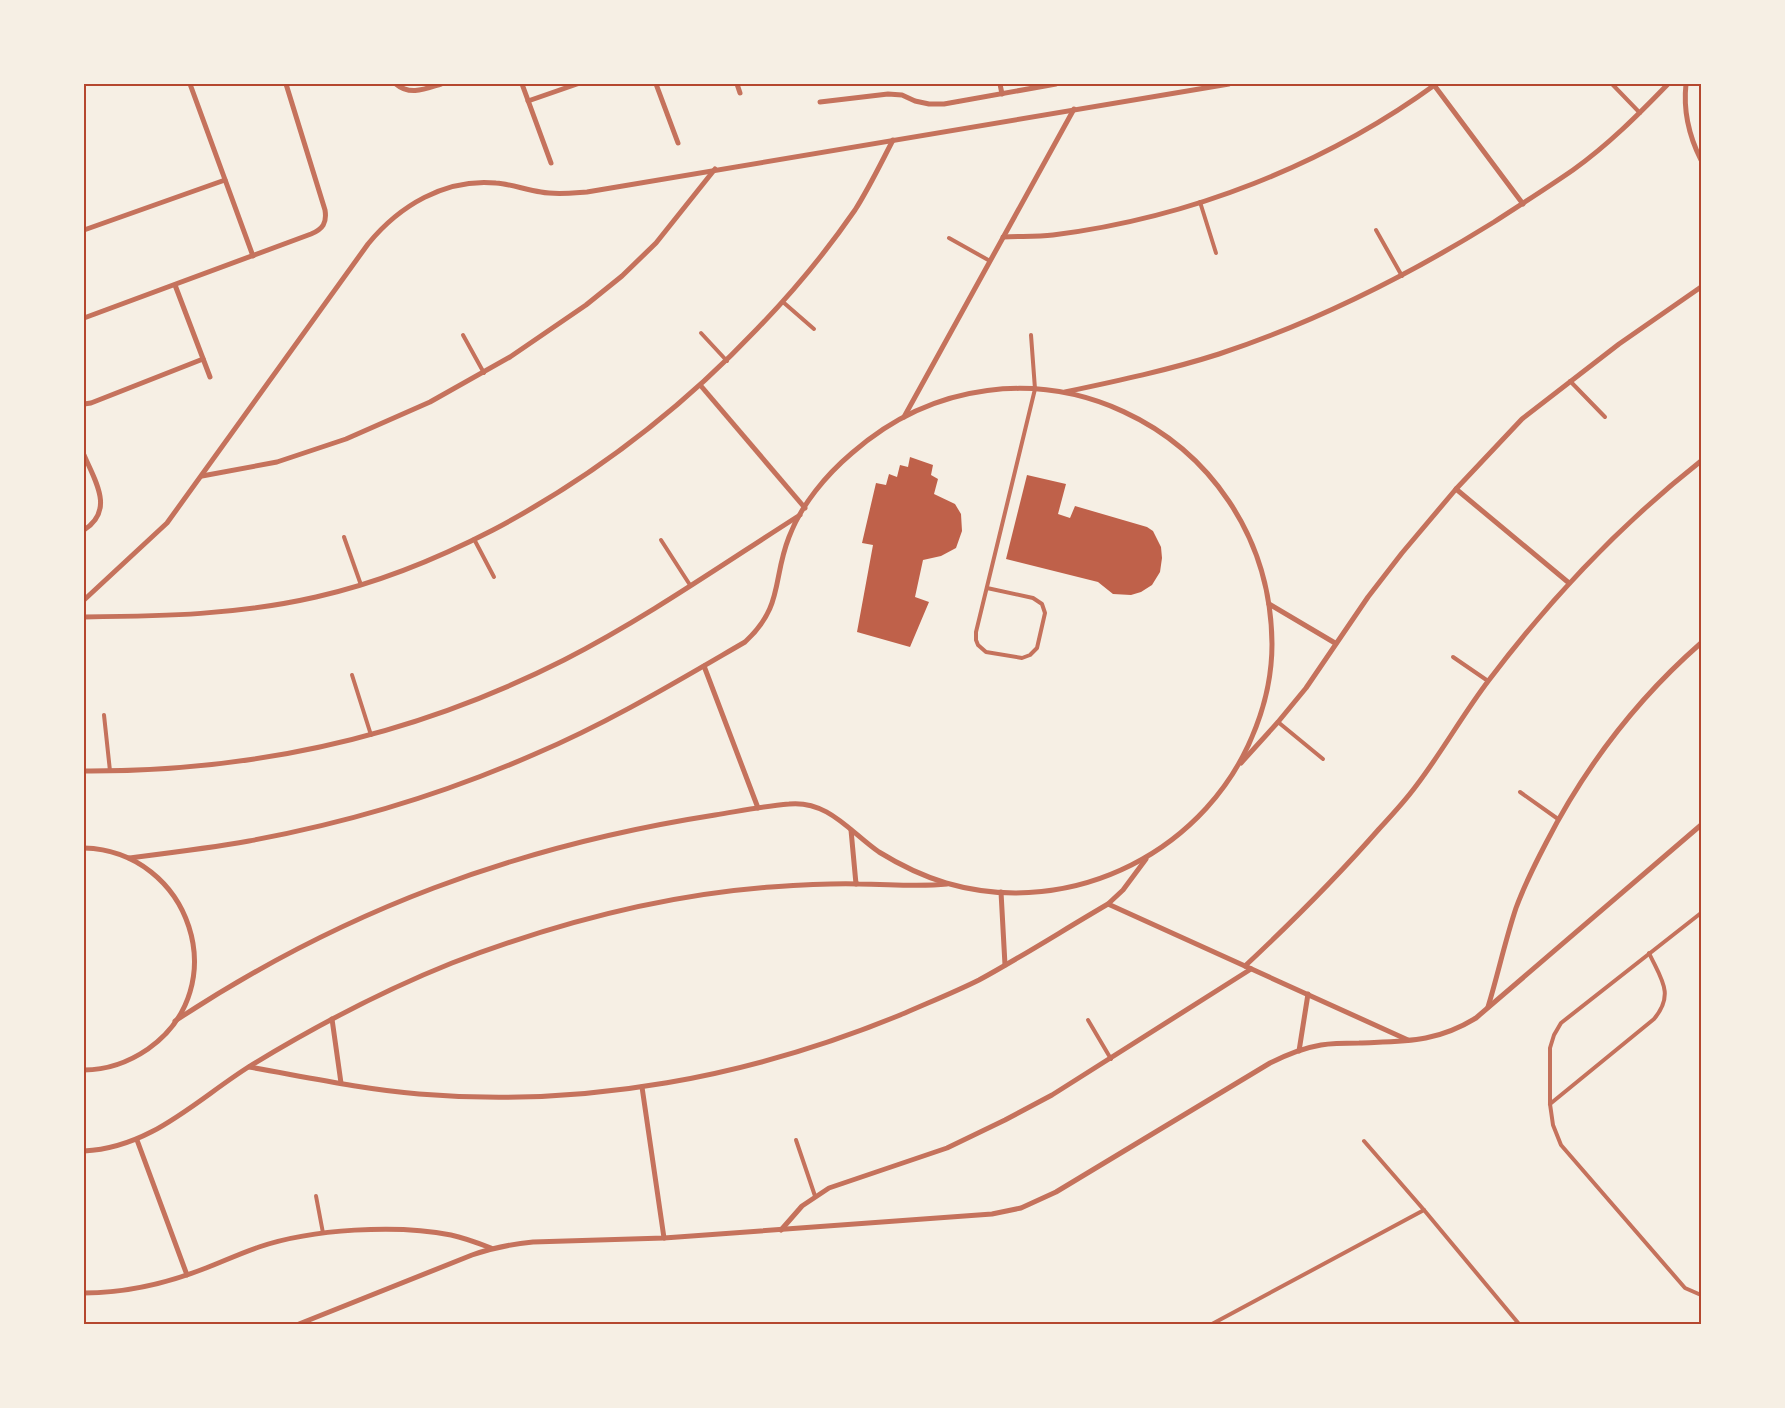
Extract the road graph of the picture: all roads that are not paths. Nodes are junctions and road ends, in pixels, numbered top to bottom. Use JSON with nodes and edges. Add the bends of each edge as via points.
{"nodes":[{"id":1,"x":190,"y":84,"type":"edge"},
{"id":2,"x":286,"y":84,"type":"edge"},
{"id":3,"x":396,"y":84,"type":"edge"},
{"id":4,"x":441,"y":84,"type":"edge"},
{"id":5,"x":522,"y":84,"type":"edge"},
{"id":6,"x":577,"y":84,"type":"edge"},
{"id":7,"x":656,"y":84,"type":"edge"},
{"id":8,"x":737,"y":84,"type":"edge"},
{"id":9,"x":1000,"y":84,"type":"edge"},
{"id":10,"x":1056,"y":84,"type":"edge"},
{"id":11,"x":1229,"y":84,"type":"edge"},
{"id":12,"x":1612,"y":84,"type":"edge"},
{"id":13,"x":1668,"y":84,"type":"edge"},
{"id":14,"x":1686,"y":84,"type":"edge"},
{"id":15,"x":1435,"y":85,"type":"edge"},
{"id":16,"x":740,"y":93,"type":"dead end"},
{"id":17,"x":1002,"y":94,"type":"junction"},
{"id":18,"x":528,"y":101,"type":"junction"},
{"id":19,"x":820,"y":102,"type":"dead end"},
{"id":20,"x":1074,"y":109,"type":"junction"},
{"id":21,"x":1640,"y":112,"type":"junction"},
{"id":22,"x":893,"y":140,"type":"junction"},
{"id":23,"x":678,"y":143,"type":"dead end"},
{"id":24,"x":1701,"y":160,"type":"edge"},
{"id":25,"x":551,"y":163,"type":"dead end"},
{"id":26,"x":715,"y":169,"type":"junction"},
{"id":27,"x":225,"y":180,"type":"junction"},
{"id":28,"x":1200,"y":202,"type":"junction"},
{"id":29,"x":1523,"y":204,"type":"junction"},
{"id":30,"x":84,"y":230,"type":"edge"},
{"id":31,"x":1376,"y":230,"type":"dead end"},
{"id":32,"x":1003,"y":237,"type":"junction"},
{"id":33,"x":949,"y":238,"type":"dead end"},
{"id":34,"x":1216,"y":253,"type":"dead end"},
{"id":35,"x":253,"y":256,"type":"junction"},
{"id":36,"x":990,"y":261,"type":"junction"},
{"id":37,"x":1402,"y":276,"type":"junction"},
{"id":38,"x":175,"y":284,"type":"junction"},
{"id":39,"x":1701,"y":287,"type":"edge"},
{"id":40,"x":783,"y":302,"type":"junction"},
{"id":41,"x":84,"y":318,"type":"edge"},
{"id":42,"x":814,"y":329,"type":"dead end"},
{"id":43,"x":701,"y":333,"type":"dead end"},
{"id":44,"x":463,"y":335,"type":"dead end"},
{"id":45,"x":1031,"y":335,"type":"dead end"},
{"id":46,"x":203,"y":359,"type":"junction"},
{"id":47,"x":727,"y":360,"type":"junction"},
{"id":48,"x":484,"y":372,"type":"junction"},
{"id":49,"x":210,"y":377,"type":"dead end"},
{"id":50,"x":1570,"y":380,"type":"junction"},
{"id":51,"x":701,"y":386,"type":"junction"},
{"id":52,"x":1035,"y":390,"type":"junction"},
{"id":53,"x":1062,"y":392,"type":"junction"},
{"id":54,"x":84,"y":404,"type":"edge"},
{"id":55,"x":904,"y":417,"type":"junction"},
{"id":56,"x":1605,"y":417,"type":"dead end"},
{"id":57,"x":84,"y":457,"type":"edge"},
{"id":58,"x":1701,"y":461,"type":"edge"},
{"id":59,"x":201,"y":476,"type":"junction"},
{"id":60,"x":1456,"y":489,"type":"junction"},
{"id":61,"x":805,"y":508,"type":"junction"},
{"id":62,"x":800,"y":515,"type":"junction"},
{"id":63,"x":84,"y":530,"type":"edge"},
{"id":64,"x":344,"y":537,"type":"dead end"},
{"id":65,"x":474,"y":540,"type":"junction"},
{"id":66,"x":661,"y":540,"type":"dead end"},
{"id":67,"x":494,"y":577,"type":"dead end"},
{"id":68,"x":1570,"y":582,"type":"junction"},
{"id":69,"x":361,"y":585,"type":"junction"},
{"id":70,"x":690,"y":585,"type":"junction"},
{"id":71,"x":987,"y":588,"type":"junction"},
{"id":72,"x":84,"y":600,"type":"edge"},
{"id":73,"x":1269,"y":604,"type":"junction"},
{"id":74,"x":84,"y":617,"type":"edge"},
{"id":75,"x":1336,"y":643,"type":"junction"},
{"id":76,"x":1701,"y":643,"type":"edge"},
{"id":77,"x":1453,"y":657,"type":"dead end"},
{"id":78,"x":704,"y":666,"type":"junction"},
{"id":79,"x":352,"y":675,"type":"dead end"},
{"id":80,"x":1488,"y":681,"type":"junction"},
{"id":81,"x":104,"y":715,"type":"dead end"},
{"id":82,"x":1278,"y":722,"type":"junction"},
{"id":83,"x":371,"y":735,"type":"junction"},
{"id":84,"x":1323,"y":759,"type":"dead end"},
{"id":85,"x":1237,"y":767,"type":"junction"},
{"id":86,"x":84,"y":771,"type":"edge"},
{"id":87,"x":110,"y":771,"type":"junction"},
{"id":88,"x":1520,"y":792,"type":"dead end"},
{"id":89,"x":758,"y":808,"type":"junction"},
{"id":90,"x":1558,"y":819,"type":"junction"},
{"id":91,"x":1701,"y":825,"type":"edge"},
{"id":92,"x":851,"y":830,"type":"junction"},
{"id":93,"x":84,"y":848,"type":"edge"},
{"id":94,"x":1148,"y":857,"type":"junction"},
{"id":95,"x":129,"y":858,"type":"junction"},
{"id":96,"x":856,"y":884,"type":"junction"},
{"id":97,"x":951,"y":884,"type":"junction"},
{"id":98,"x":1001,"y":892,"type":"junction"},
{"id":99,"x":1108,"y":904,"type":"junction"},
{"id":100,"x":1701,"y":913,"type":"edge"},
{"id":101,"x":1649,"y":953,"type":"junction"},
{"id":102,"x":1005,"y":965,"type":"junction"},
{"id":103,"x":1245,"y":966,"type":"junction"},
{"id":104,"x":1252,"y":969,"type":"junction"},
{"id":105,"x":1308,"y":994,"type":"junction"},
{"id":106,"x":1488,"y":1007,"type":"junction"},
{"id":107,"x":332,"y":1019,"type":"junction"},
{"id":108,"x":1088,"y":1020,"type":"dead end"},
{"id":109,"x":176,"y":1021,"type":"junction"},
{"id":110,"x":1410,"y":1041,"type":"junction"},
{"id":111,"x":1299,"y":1051,"type":"junction"},
{"id":112,"x":1111,"y":1059,"type":"junction"},
{"id":113,"x":250,"y":1067,"type":"junction"},
{"id":114,"x":84,"y":1070,"type":"edge"},
{"id":115,"x":341,"y":1083,"type":"junction"},
{"id":116,"x":642,"y":1088,"type":"junction"},
{"id":117,"x":1550,"y":1104,"type":"junction"},
{"id":118,"x":137,"y":1140,"type":"junction"},
{"id":119,"x":796,"y":1140,"type":"dead end"},
{"id":120,"x":1364,"y":1141,"type":"dead end"},
{"id":121,"x":84,"y":1151,"type":"edge"},
{"id":122,"x":316,"y":1196,"type":"dead end"},
{"id":123,"x":814,"y":1196,"type":"junction"},
{"id":124,"x":1424,"y":1210,"type":"junction"},
{"id":125,"x":781,"y":1230,"type":"junction"},
{"id":126,"x":323,"y":1233,"type":"junction"},
{"id":127,"x":664,"y":1238,"type":"junction"},
{"id":128,"x":491,"y":1248,"type":"junction"},
{"id":129,"x":188,"y":1275,"type":"junction"},
{"id":130,"x":84,"y":1292,"type":"edge"},
{"id":131,"x":1701,"y":1295,"type":"edge"},
{"id":132,"x":298,"y":1324,"type":"edge"},
{"id":133,"x":1212,"y":1324,"type":"edge"},
{"id":134,"x":1518,"y":1324,"type":"edge"}],
"edges":[{"from":1,"to":27,"type":"street"},
{"from":2,"to":35,"type":"street","via":[[326,218],[319,231]]},
{"from":3,"to":4,"type":"street","via":[[413,91]]},
{"from":5,"to":18,"type":"street"},
{"from":6,"to":18,"type":"street"},
{"from":7,"to":23,"type":"street"},
{"from":8,"to":16,"type":"street"},
{"from":9,"to":17,"type":"street"},
{"from":10,"to":17,"type":"street"},
{"from":11,"to":20,"type":"street"},
{"from":12,"to":21,"type":"lane"},
{"from":13,"to":21,"type":"street"},
{"from":14,"to":24,"type":"street","via":[[1689,129]]},
{"from":15,"to":28,"type":"street","via":[[1334,147],[1262,180]]},
{"from":15,"to":29,"type":"street"},
{"from":17,"to":19,"type":"street","via":[[944,104],[915,102],[902,95],[888,94]]},
{"from":18,"to":25,"type":"street"},
{"from":20,"to":22,"type":"street"},
{"from":20,"to":32,"type":"street"},
{"from":21,"to":29,"type":"street","via":[[1608,142]]},
{"from":22,"to":26,"type":"street"},
{"from":22,"to":40,"type":"street","via":[[856,208]]},
{"from":26,"to":48,"type":"street","via":[[656,243],[622,276],[549,332]]},
{"from":26,"to":59,"type":"street","via":[[571,194],[541,192],[494,182],[477,183],[442,190],[410,205],[381,228],[368,244]]},
{"from":27,"to":30,"type":"street"},
{"from":27,"to":35,"type":"street"},
{"from":28,"to":32,"type":"street","via":[[1094,228],[1051,235]]},
{"from":28,"to":34,"type":"lane"},
{"from":29,"to":37,"type":"street"},
{"from":31,"to":37,"type":"lane"},
{"from":32,"to":36,"type":"street"},
{"from":33,"to":36,"type":"lane"},
{"from":35,"to":38,"type":"street"},
{"from":36,"to":55,"type":"street"},
{"from":37,"to":53,"type":"street","via":[[1319,316],[1219,354]]},
{"from":38,"to":41,"type":"street"},
{"from":38,"to":46,"type":"street"},
{"from":39,"to":50,"type":"street"},
{"from":40,"to":42,"type":"lane"},
{"from":40,"to":47,"type":"street"},
{"from":43,"to":47,"type":"lane"},
{"from":44,"to":48,"type":"lane"},
{"from":45,"to":52,"type":"lane"},
{"from":46,"to":49,"type":"street"},
{"from":46,"to":54,"type":"street"},
{"from":47,"to":51,"type":"street"},
{"from":48,"to":59,"type":"street","via":[[430,402],[346,439],[277,462]]},
{"from":50,"to":56,"type":"lane"},
{"from":50,"to":60,"type":"street","via":[[1522,419]]},
{"from":51,"to":61,"type":"street"},
{"from":51,"to":65,"type":"street","via":[[598,467],[530,510]]},
{"from":52,"to":53,"type":"street"},
{"from":52,"to":55,"type":"street","via":[[1003,390],[961,396]]},
{"from":52,"to":71,"type":"lane"},
{"from":53,"to":73,"type":"street","via":[[1135,416],[1197,461],[1229,500],[1242,522],[1262,570]]},
{"from":55,"to":61,"type":"street","via":[[848,455]]},
{"from":57,"to":63,"type":"street","via":[[100,496],[101,507],[98,516]]},
{"from":58,"to":68,"type":"street","via":[[1636,516]]},
{"from":59,"to":72,"type":"street","via":[[167,522]]},
{"from":60,"to":68,"type":"street"},
{"from":60,"to":75,"type":"street","via":[[1402,553]]},
{"from":61,"to":62,"type":"street"},
{"from":62,"to":70,"type":"street"},
{"from":62,"to":78,"type":"street","via":[[789,538],[774,600],[762,624],[745,642]]},
{"from":64,"to":69,"type":"lane"},
{"from":65,"to":67,"type":"lane"},
{"from":65,"to":69,"type":"street","via":[[418,565]]},
{"from":66,"to":70,"type":"lane"},
{"from":68,"to":80,"type":"street"},
{"from":69,"to":74,"type":"street","via":[[319,597],[233,612],[190,616]]},
{"from":70,"to":83,"type":"street","via":[[606,637],[524,679],[439,714]]},
{"from":71,"to":71,"type":"lane","via":[[976,632],[978,645],[986,652],[1022,658],[1030,655],[1037,648],[1045,613],[1042,604],[1033,598]]},
{"from":73,"to":75,"type":"street"},
{"from":73,"to":85,"type":"street","via":[[1272,645],[1266,696]]},
{"from":75,"to":82,"type":"street"},
{"from":76,"to":90,"type":"street","via":[[1620,728]]},
{"from":77,"to":80,"type":"lane"},
{"from":78,"to":89,"type":"street"},
{"from":78,"to":95,"type":"street","via":[[642,702],[553,746],[424,796],[308,829]]},
{"from":79,"to":83,"type":"lane"},
{"from":80,"to":103,"type":"street","via":[[1416,786],[1320,894]]},
{"from":81,"to":87,"type":"lane"},
{"from":82,"to":84,"type":"lane"},
{"from":82,"to":85,"type":"street"},
{"from":83,"to":87,"type":"street","via":[[260,759],[168,770]]},
{"from":85,"to":94,"type":"street","via":[[1189,827]]},
{"from":86,"to":87,"type":"street"},
{"from":88,"to":90,"type":"lane"},
{"from":89,"to":92,"type":"street","via":[[808,804],[830,813]]},
{"from":89,"to":109,"type":"street","via":[[610,834],[536,853],[446,882],[306,943]]},
{"from":90,"to":106,"type":"street","via":[[1516,908]]},
{"from":91,"to":106,"type":"street"},
{"from":92,"to":96,"type":"street"},
{"from":92,"to":97,"type":"street","via":[[903,866]]},
{"from":93,"to":95,"type":"street"},
{"from":94,"to":98,"type":"street","via":[[1110,876],[1077,886],[1035,892]]},
{"from":94,"to":99,"type":"street"},
{"from":95,"to":109,"type":"street","via":[[170,890],[187,920],[192,937],[194,954],[190,989]]},
{"from":96,"to":97,"type":"street"},
{"from":96,"to":107,"type":"street","via":[[717,892],[609,913],[503,944],[401,985]]},
{"from":97,"to":98,"type":"street"},
{"from":98,"to":102,"type":"street"},
{"from":99,"to":102,"type":"street"},
{"from":99,"to":103,"type":"street"},
{"from":100,"to":101,"type":"lane"},
{"from":101,"to":117,"type":"lane","via":[[1561,1023],[1550,1048]]},
{"from":101,"to":117,"type":"lane","via":[[1663,983],[1666,996],[1663,1009]]},
{"from":102,"to":116,"type":"street","via":[[912,1009],[796,1053],[702,1077]]},
{"from":103,"to":104,"type":"street"},
{"from":104,"to":105,"type":"street"},
{"from":104,"to":112,"type":"street"},
{"from":105,"to":110,"type":"street"},
{"from":105,"to":111,"type":"street"},
{"from":106,"to":110,"type":"street","via":[[1447,1033]]},
{"from":107,"to":113,"type":"street"},
{"from":107,"to":115,"type":"street"},
{"from":108,"to":112,"type":"lane"},
{"from":109,"to":114,"type":"street","via":[[140,1055],[110,1068]]},
{"from":110,"to":111,"type":"street","via":[[1336,1043]]},
{"from":111,"to":125,"type":"street","via":[[1270,1063],[1056,1192],[1021,1208],[992,1214]]},
{"from":112,"to":123,"type":"street","via":[[976,1135],[947,1148],[844,1182]]},
{"from":113,"to":115,"type":"street"},
{"from":113,"to":118,"type":"street"},
{"from":115,"to":116,"type":"street","via":[[373,1090],[465,1097],[557,1096]]},
{"from":116,"to":127,"type":"street"},
{"from":117,"to":131,"type":"lane","via":[[1553,1125],[1561,1145],[1685,1288]]},
{"from":118,"to":121,"type":"street"},
{"from":118,"to":129,"type":"street"},
{"from":119,"to":123,"type":"lane"},
{"from":120,"to":124,"type":"lane"},
{"from":122,"to":126,"type":"lane"},
{"from":123,"to":125,"type":"street"},
{"from":124,"to":133,"type":"lane"},
{"from":124,"to":134,"type":"lane"},
{"from":125,"to":127,"type":"street"},
{"from":126,"to":128,"type":"street","via":[[424,1231],[453,1235]]},
{"from":126,"to":129,"type":"street","via":[[260,1246]]},
{"from":127,"to":128,"type":"street","via":[[533,1242]]},
{"from":128,"to":132,"type":"street"},
{"from":129,"to":130,"type":"street","via":[[119,1290]]}]}
